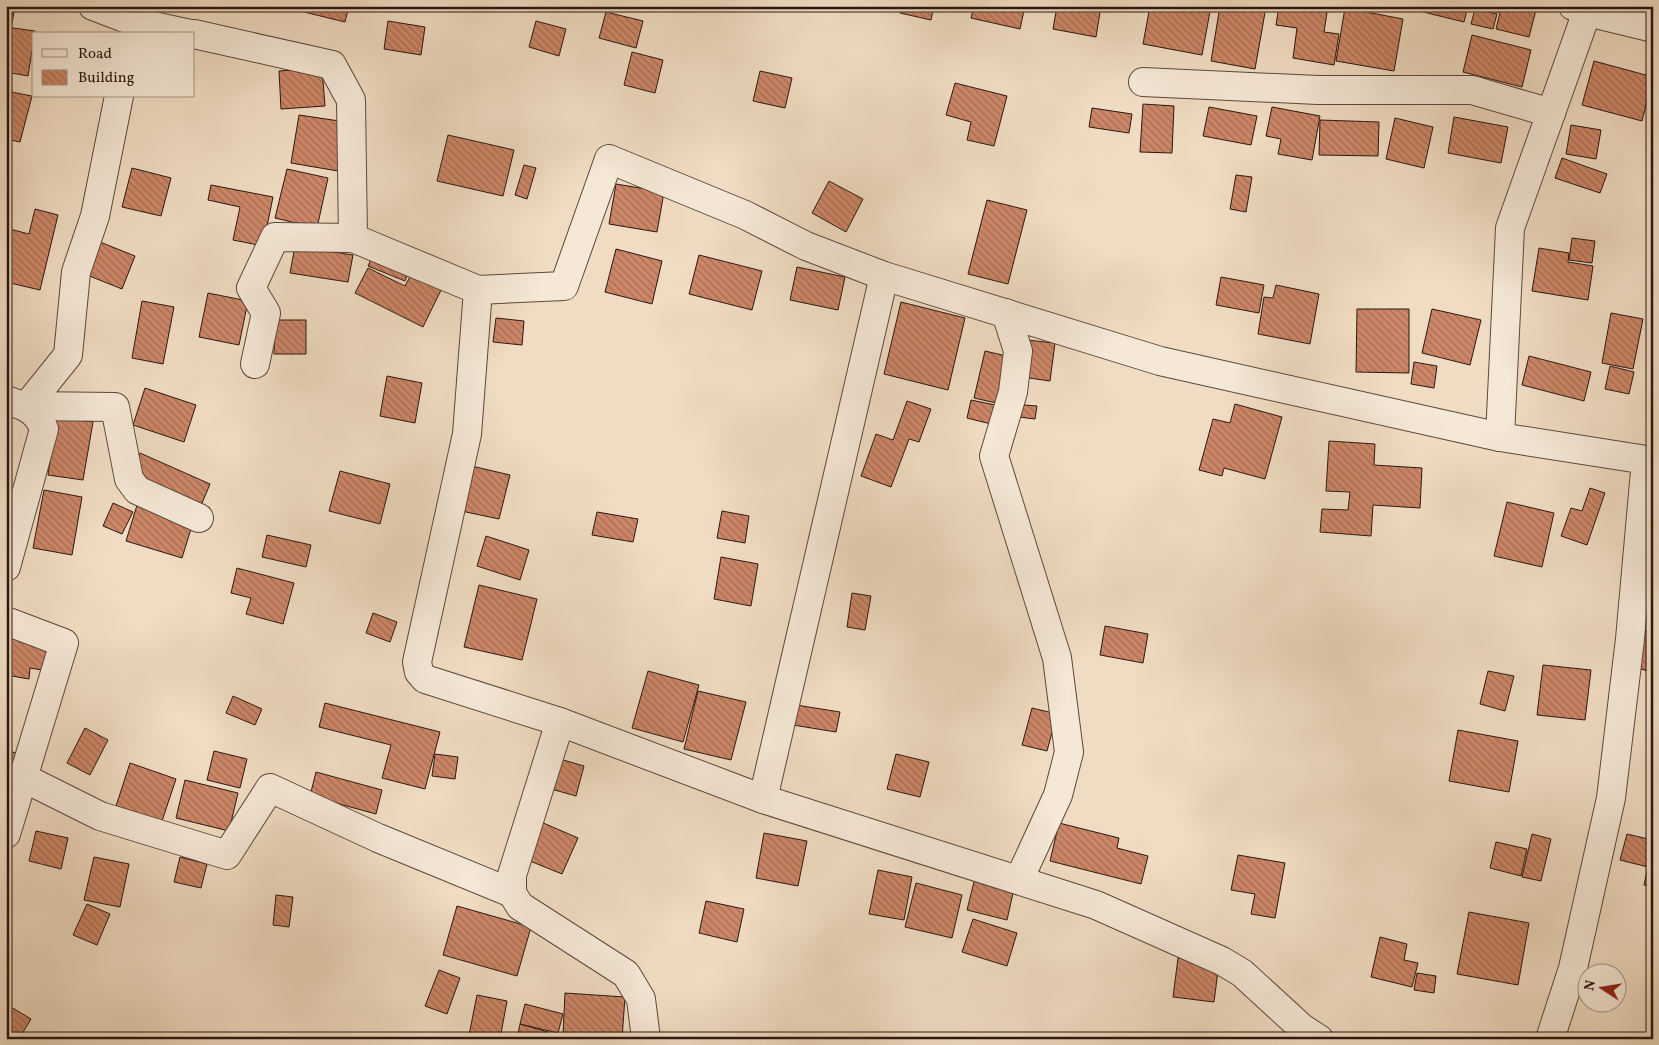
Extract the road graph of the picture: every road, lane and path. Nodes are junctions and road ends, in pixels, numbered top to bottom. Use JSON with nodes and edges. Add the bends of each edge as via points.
{"nodes":[{"id":1,"x":93,"y":6,"type":"edge"},
{"id":2,"x":1583,"y":8,"type":"edge"},
{"id":3,"x":133,"y":28,"type":"edge"},
{"id":4,"x":1653,"y":28,"type":"edge"},
{"id":5,"x":172,"y":32,"type":"edge"},
{"id":6,"x":195,"y":35,"type":"edge"},
{"id":7,"x":1143,"y":82,"type":"dead end"},
{"id":8,"x":120,"y":98,"type":"edge"},
{"id":9,"x":1552,"y":113,"type":"junction"},
{"id":10,"x":353,"y":238,"type":"junction"},
{"id":11,"x":884,"y":276,"type":"junction"},
{"id":12,"x":478,"y":290,"type":"junction"},
{"id":13,"x":1006,"y":313,"type":"junction"},
{"id":14,"x":255,"y":364,"type":"dead end"},
{"id":15,"x":16,"y":403,"type":"edge"},
{"id":16,"x":1500,"y":437,"type":"junction"},
{"id":17,"x":1650,"y":460,"type":"edge"},
{"id":18,"x":199,"y":518,"type":"dead end"},
{"id":19,"x":6,"y":567,"type":"edge"},
{"id":20,"x":6,"y":621,"type":"edge"},
{"id":21,"x":560,"y":722,"type":"junction"},
{"id":22,"x":24,"y":778,"type":"junction"},
{"id":23,"x":763,"y":798,"type":"junction"},
{"id":24,"x":6,"y":834,"type":"edge"},
{"id":25,"x":1019,"y":880,"type":"junction"},
{"id":26,"x":512,"y":893,"type":"junction"},
{"id":27,"x":646,"y":1039,"type":"edge"},
{"id":28,"x":1319,"y":1039,"type":"edge"},
{"id":29,"x":1550,"y":1039,"type":"edge"}],
"edges":[{"from":1,"to":3,"type":"street"},
{"from":2,"to":4,"type":"street"},
{"from":2,"to":9,"type":"street"},
{"from":3,"to":5,"type":"street"},
{"from":6,"to":10,"type":"street","via":[[332,65],[351,100]]},
{"from":7,"to":9,"type":"street","via":[[1318,90],[1472,90]]},
{"from":8,"to":15,"type":"street","via":[[95,216],[76,272],[68,354]]},
{"from":9,"to":16,"type":"street","via":[[1510,228]]},
{"from":10,"to":12,"type":"street"},
{"from":10,"to":14,"type":"street","via":[[276,237],[251,288],[266,313]]},
{"from":11,"to":12,"type":"street","via":[[806,246],[746,215],[608,159],[564,286]]},
{"from":11,"to":13,"type":"street"},
{"from":11,"to":23,"type":"street"},
{"from":12,"to":21,"type":"street","via":[[467,434],[417,662],[425,679]]},
{"from":13,"to":16,"type":"street","via":[[1160,361]]},
{"from":13,"to":25,"type":"street","via":[[1018,351],[1013,392],[994,456],[1057,658],[1069,752],[1058,795]]},
{"from":15,"to":18,"type":"street","via":[[115,407],[129,479],[137,490]]},
{"from":15,"to":19,"type":"street","via":[[39,417],[44,429]]},
{"from":16,"to":17,"type":"street"},
{"from":17,"to":29,"type":"street","via":[[1612,798],[1573,968]]},
{"from":20,"to":22,"type":"street","via":[[64,643]]},
{"from":21,"to":23,"type":"street"},
{"from":21,"to":26,"type":"street","via":[[512,875]]},
{"from":22,"to":24,"type":"street"},
{"from":22,"to":26,"type":"street","via":[[100,816],[228,856],[270,788],[378,838]]},
{"from":23,"to":25,"type":"street"},
{"from":25,"to":28,"type":"street","via":[[1096,905],[1222,962],[1242,973],[1302,1028]]},
{"from":26,"to":27,"type":"street","via":[[520,906],[626,974],[641,999]]}]}
